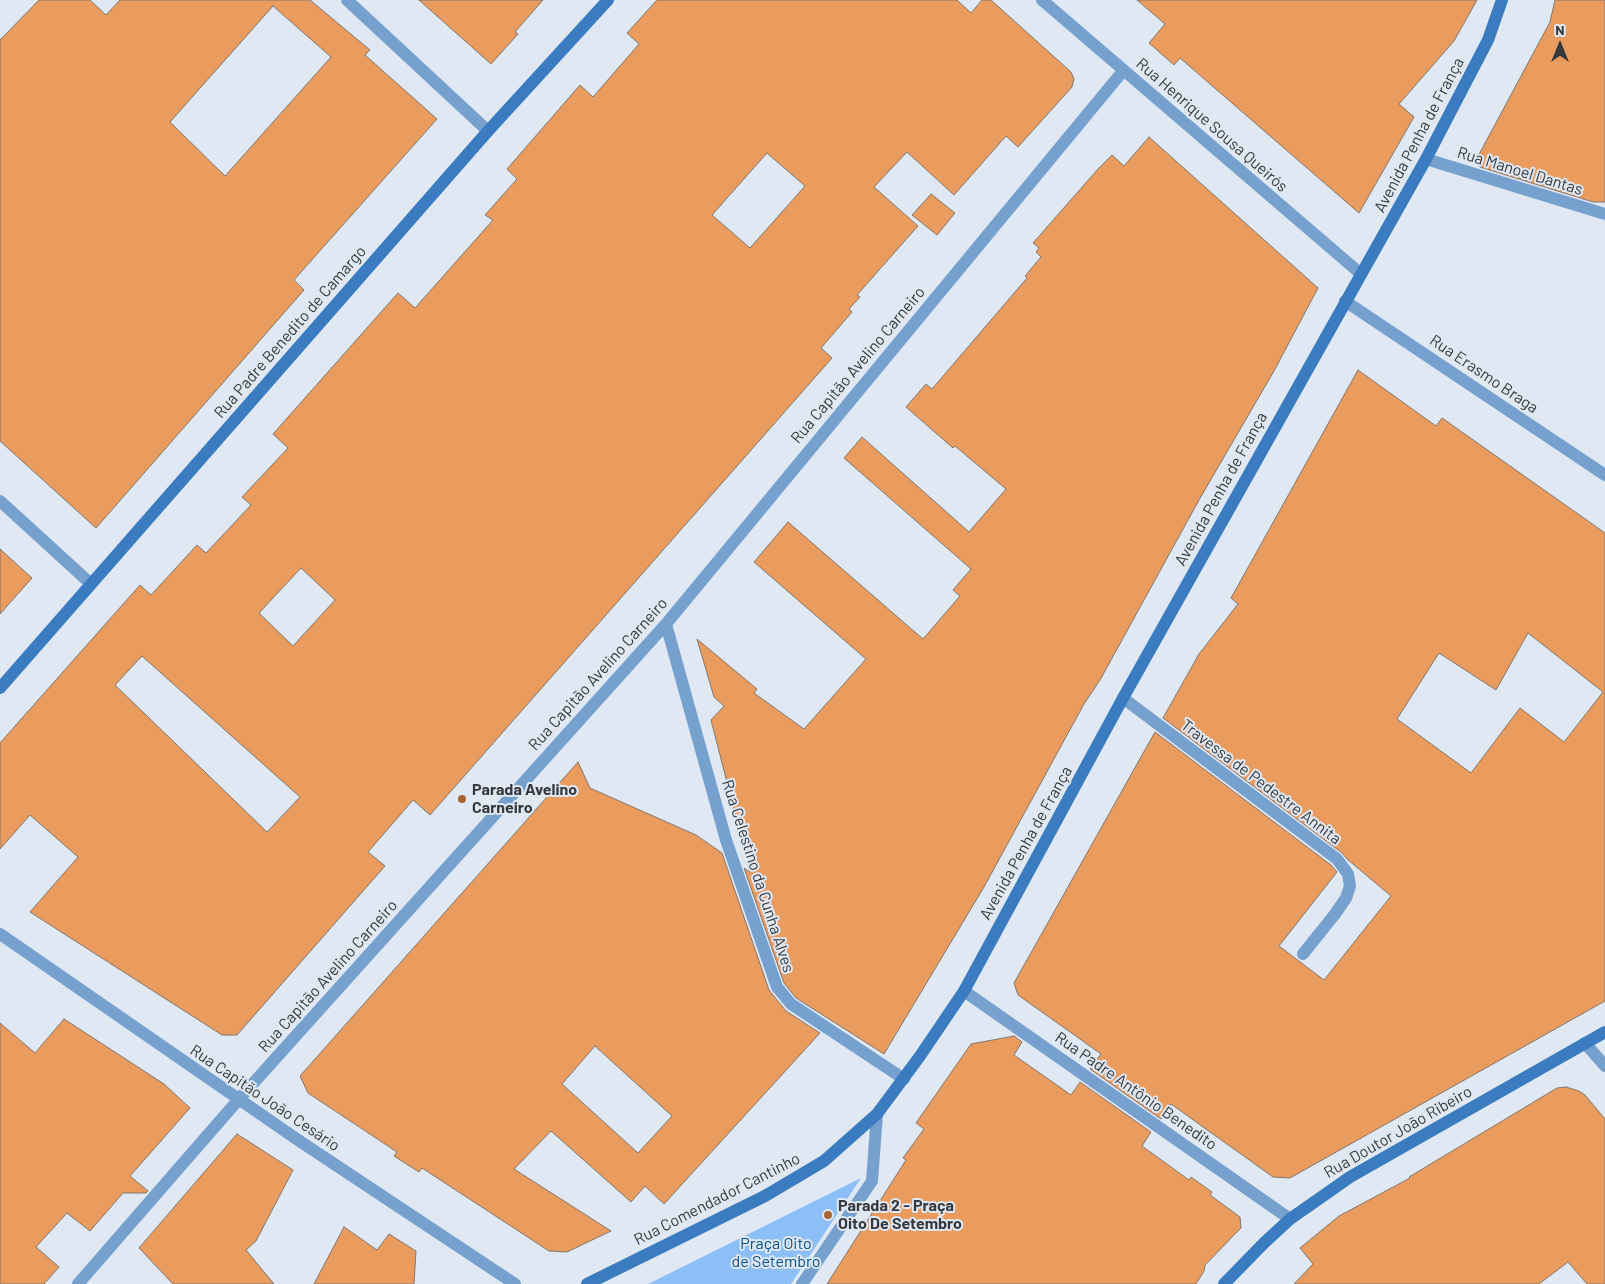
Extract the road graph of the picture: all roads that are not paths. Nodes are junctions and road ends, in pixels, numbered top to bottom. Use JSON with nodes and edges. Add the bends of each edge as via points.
{"nodes":[{"id":1,"x":347,"y":0,"type":"edge"},
{"id":2,"x":608,"y":0,"type":"edge"},
{"id":3,"x":1042,"y":0,"type":"edge"},
{"id":4,"x":1502,"y":0,"type":"edge"},
{"id":5,"x":1123,"y":71,"type":"junction"},
{"id":6,"x":488,"y":131,"type":"junction"},
{"id":7,"x":1426,"y":159,"type":"junction"},
{"id":8,"x":1605,"y":214,"type":"edge"},
{"id":9,"x":1361,"y":274,"type":"junction"},
{"id":10,"x":1345,"y":301,"type":"junction"},
{"id":11,"x":1605,"y":475,"type":"edge"},
{"id":12,"x":0,"y":501,"type":"edge"},
{"id":13,"x":91,"y":584,"type":"junction"},
{"id":14,"x":666,"y":624,"type":"junction"},
{"id":15,"x":0,"y":688,"type":"edge"},
{"id":16,"x":1123,"y":698,"type":"junction"},
{"id":17,"x":0,"y":934,"type":"edge"},
{"id":18,"x":1303,"y":954,"type":"dead end"},
{"id":19,"x":964,"y":991,"type":"junction"},
{"id":20,"x":1605,"y":1032,"type":"edge"},
{"id":21,"x":1585,"y":1043,"type":"junction"},
{"id":22,"x":1605,"y":1066,"type":"edge"},
{"id":23,"x":904,"y":1079,"type":"junction"},
{"id":24,"x":238,"y":1099,"type":"junction"},
{"id":25,"x":877,"y":1114,"type":"junction"},
{"id":26,"x":1290,"y":1219,"type":"junction"},
{"id":27,"x":78,"y":1284,"type":"edge"},
{"id":28,"x":515,"y":1284,"type":"edge"},
{"id":29,"x":587,"y":1284,"type":"edge"},
{"id":30,"x":802,"y":1284,"type":"edge"},
{"id":31,"x":1224,"y":1284,"type":"edge"}],
"edges":[{"from":1,"to":6,"type":"street"},
{"from":2,"to":6,"type":"main road","name":"Rua Padre Benedito de Camargo"},
{"from":3,"to":5,"type":"street","name":"Rua Henrique Sousa Queirós"},
{"from":4,"to":7,"type":"main road","name":"Avenida Penha de França","via":[[1488,40]]},
{"from":5,"to":9,"type":"street","name":"Rua Henrique Sousa Queirós"},
{"from":5,"to":14,"type":"street","name":"Rua Capitão Avelino Carneiro"},
{"from":6,"to":13,"type":"main road","name":"Rua Padre Benedito de Camargo"},
{"from":7,"to":8,"type":"street","name":"Rua Manoel Dantas"},
{"from":7,"to":9,"type":"main road","name":"Avenida Penha de França"},
{"from":9,"to":10,"type":"main road","name":"Avenida Penha de França"},
{"from":10,"to":11,"type":"street","name":"Rua Erasmo Braga"},
{"from":10,"to":16,"type":"main road","name":"Avenida Penha de França"},
{"from":12,"to":13,"type":"street"},
{"from":13,"to":15,"type":"main road","name":"Rua Padre Benedito de Camargo"},
{"from":14,"to":23,"type":"street","name":"Rua Celestino da Cunha Alves","via":[[726,840],[777,987],[791,1004]]},
{"from":14,"to":24,"type":"street","name":"Rua Capitão Avelino Carneiro"},
{"from":16,"to":18,"type":"street","name":"Travessa de Pedestre Annita","via":[[1337,859],[1348,874],[1350,886],[1346,898]]},
{"from":16,"to":19,"type":"main road","name":"Avenida Penha de França"},
{"from":17,"to":24,"type":"street","name":"Rua Capitão João Cesário"},
{"from":19,"to":23,"type":"main road","name":"Rua Comendador Cantinho"},
{"from":19,"to":26,"type":"street","name":"Rua Padre Antônio Benedito"},
{"from":20,"to":21,"type":"main road","name":"Rua Doutor João Ribeiro"},
{"from":21,"to":22,"type":"street"},
{"from":21,"to":26,"type":"main road","name":"Rua Doutor João Ribeiro","via":[[1350,1177]]},
{"from":23,"to":25,"type":"main road","name":"Rua Comendador Cantinho"},
{"from":24,"to":27,"type":"street","name":"Rua Capitão Avelino Carneiro"},
{"from":24,"to":28,"type":"street","name":"Rua Capitão João Cesário"},
{"from":25,"to":29,"type":"main road","name":"Rua Comendador Cantinho","via":[[824,1161],[806,1172],[765,1196]]},
{"from":25,"to":30,"type":"street","via":[[872,1181]]},
{"from":26,"to":31,"type":"main road","name":"Rua Doutor João Ribeiro"}]}
